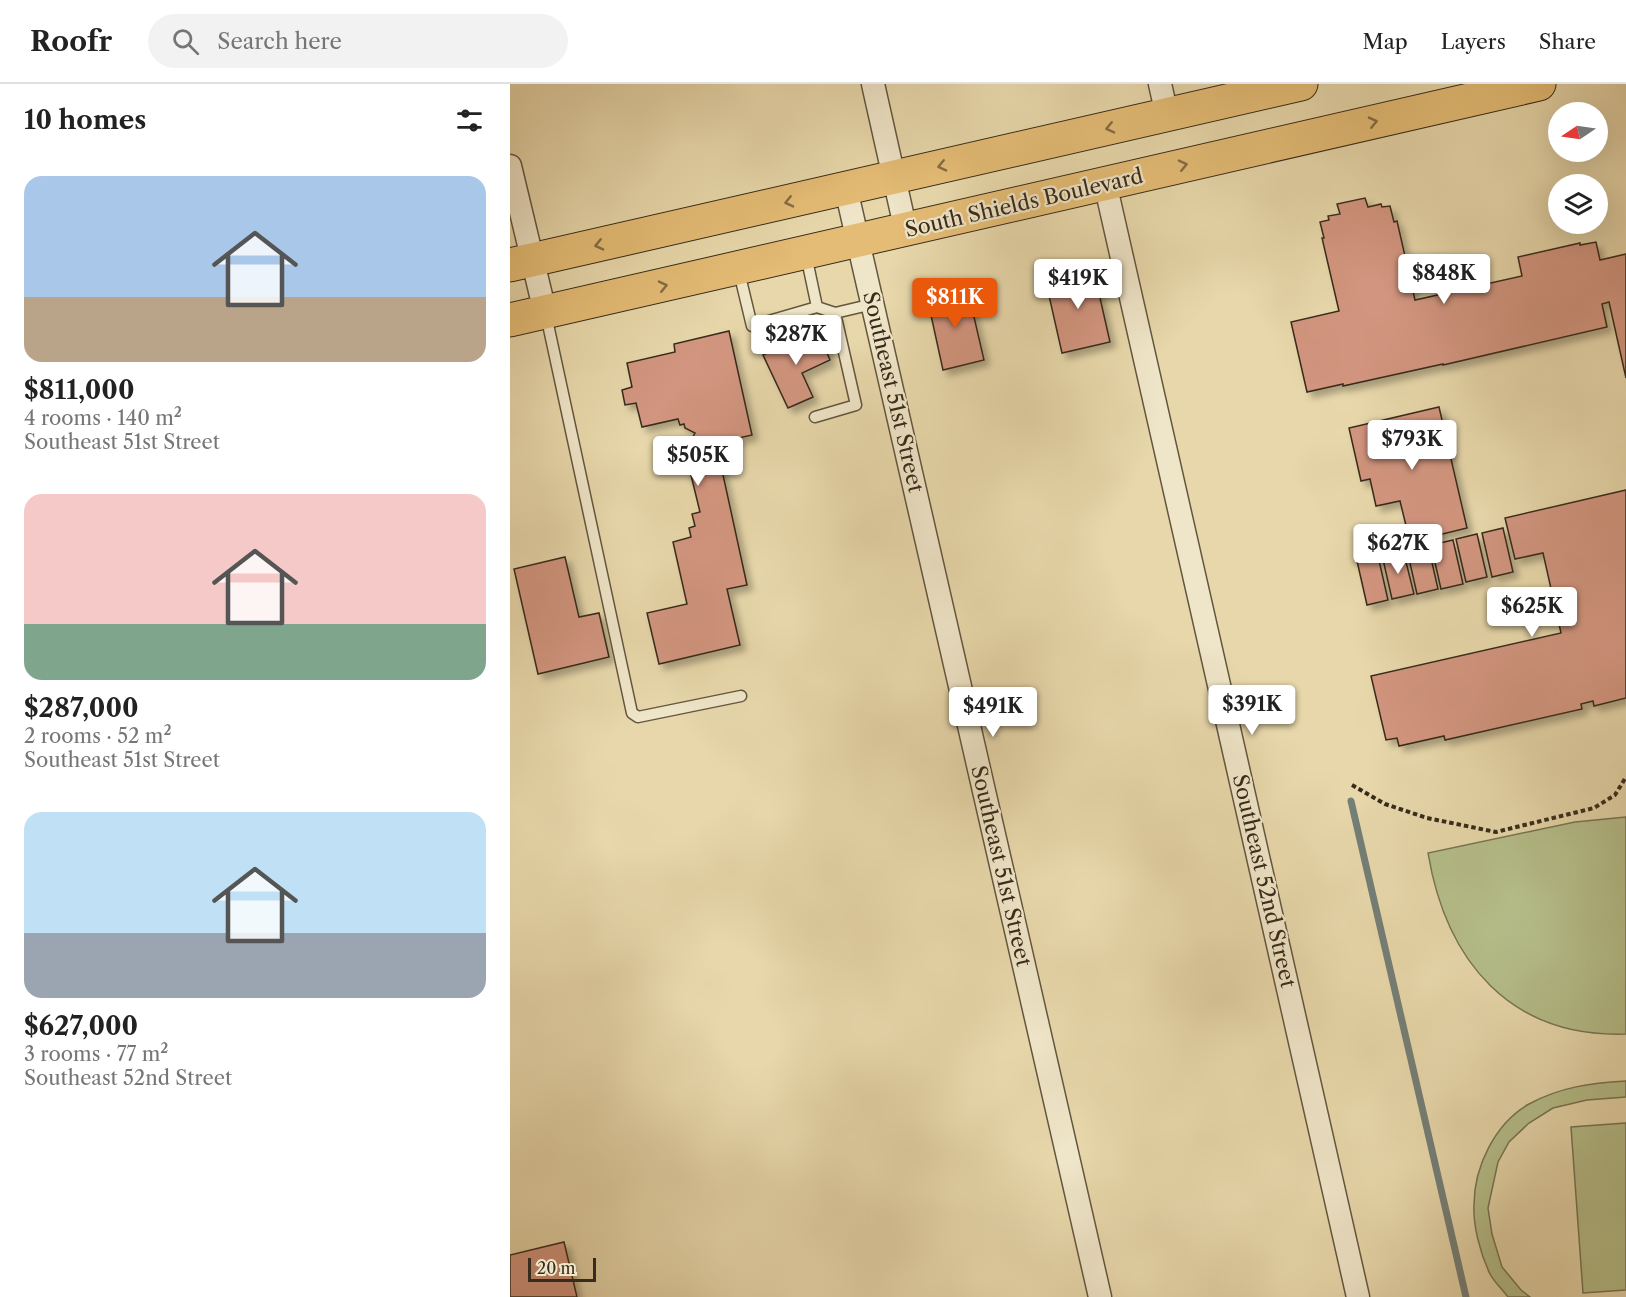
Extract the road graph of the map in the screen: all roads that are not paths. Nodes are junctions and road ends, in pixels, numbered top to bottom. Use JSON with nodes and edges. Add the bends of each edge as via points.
{"nodes":[{"id":1,"x":873,"y":84,"type":"edge"},
{"id":2,"x":1300,"y":84,"type":"edge"},
{"id":3,"x":1539,"y":84,"type":"edge"},
{"id":4,"x":1164,"y":99,"type":"edge"},
{"id":5,"x":510,"y":166,"type":"edge"},
{"id":6,"x":894,"y":177,"type":"junction"},
{"id":7,"x":1105,"y":183,"type":"junction"},
{"id":8,"x":846,"y":189,"type":"junction"},
{"id":9,"x":906,"y":231,"type":"junction"},
{"id":10,"x":859,"y":242,"type":"junction"},
{"id":11,"x":806,"y":254,"type":"junction"},
{"id":12,"x":521,"y":262,"type":"edge"},
{"id":13,"x":738,"y":269,"type":"junction"},
{"id":14,"x":873,"y":304,"type":"junction"},
{"id":15,"x":817,"y":307,"type":"junction"},
{"id":16,"x":545,"y":312,"type":"junction"},
{"id":17,"x":836,"y":313,"type":"junction"},
{"id":18,"x":510,"y":320,"type":"edge"},
{"id":19,"x":815,"y":417,"type":"dead end"},
{"id":20,"x":741,"y":696,"type":"dead end"},
{"id":21,"x":1100,"y":1297,"type":"edge"},
{"id":22,"x":1358,"y":1297,"type":"edge"}],
"edges":[{"from":1,"to":6,"type":"street"},
{"from":2,"to":4,"type":"main road"},
{"from":7,"to":3,"type":"main road","name":"South Shields Boulevard","one_way":true},
{"from":4,"to":6,"type":"main road","one_way":true},
{"from":5,"to":12,"type":"street"},
{"from":6,"to":8,"type":"main road"},
{"from":6,"to":9,"type":"street"},
{"from":7,"to":9,"type":"main road","name":"South Shields Boulevard"},
{"from":7,"to":22,"type":"street","name":"Southeast 52nd Street"},
{"from":8,"to":10,"type":"street","name":"Southeast 51st Street"},
{"from":8,"to":12,"type":"main road","one_way":true},
{"from":9,"to":10,"type":"main road","name":"South Shields Boulevard"},
{"from":10,"to":11,"type":"main road","name":"South Shields Boulevard"},
{"from":10,"to":14,"type":"street","name":"Southeast 51st Street"},
{"from":11,"to":13,"type":"main road","name":"South Shields Boulevard"},
{"from":11,"to":15,"type":"lane"},
{"from":12,"to":16,"type":"street"},
{"from":13,"to":15,"type":"lane","via":[[752,326]]},
{"from":16,"to":13,"type":"main road","name":"South Shields Boulevard","one_way":true},
{"from":14,"to":17,"type":"lane"},
{"from":14,"to":21,"type":"street","name":"Southeast 51st Street"},
{"from":15,"to":17,"type":"lane"},
{"from":16,"to":18,"type":"main road","name":"South Shields Boulevard"},
{"from":16,"to":20,"type":"lane","via":[[632,713],[638,717]]},
{"from":17,"to":19,"type":"lane","via":[[856,405]]}]}
